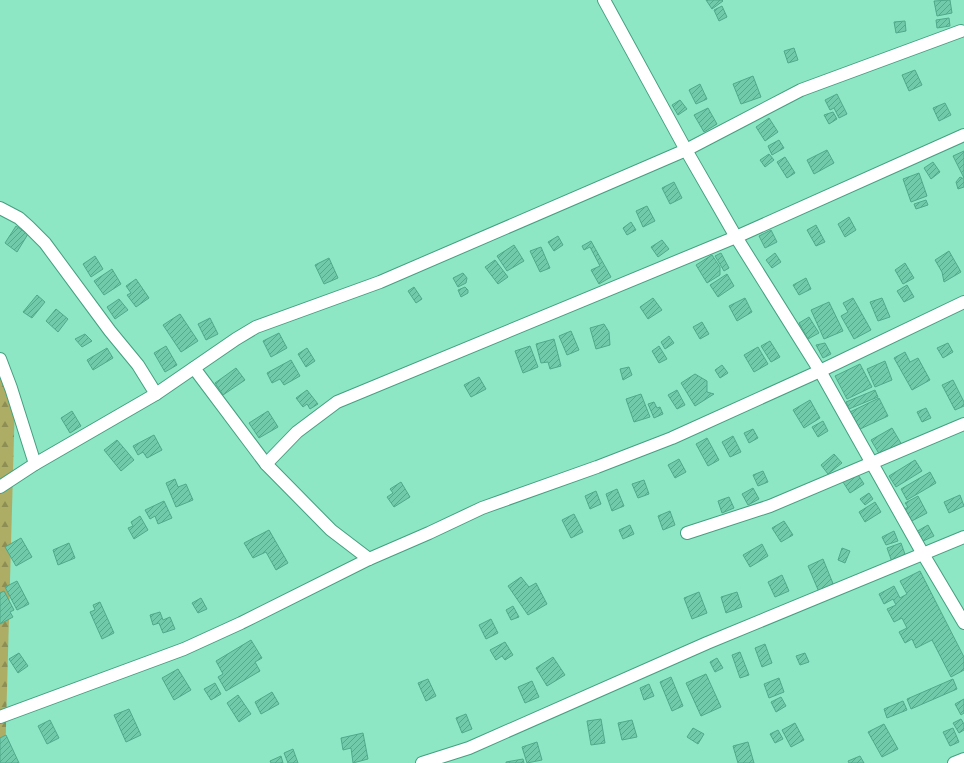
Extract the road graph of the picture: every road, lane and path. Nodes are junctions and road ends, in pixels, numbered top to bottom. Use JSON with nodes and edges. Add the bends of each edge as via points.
{"nodes":[{"id":1,"x":604,"y":0,"type":"edge"},
{"id":2,"x":962,"y":31,"type":"dead end"},
{"id":3,"x":964,"y":135,"type":"edge"},
{"id":4,"x":686,"y":150,"type":"junction"},
{"id":5,"x":0,"y":208,"type":"edge"},
{"id":6,"x":736,"y":236,"type":"junction"},
{"id":7,"x":964,"y":302,"type":"edge"},
{"id":8,"x":0,"y":359,"type":"edge"},
{"id":9,"x":194,"y":368,"type":"junction"},
{"id":10,"x":820,"y":371,"type":"junction"},
{"id":11,"x":156,"y":394,"type":"junction"},
{"id":12,"x":964,"y":424,"type":"edge"},
{"id":13,"x":871,"y":462,"type":"junction"},
{"id":14,"x":34,"y":464,"type":"junction"},
{"id":15,"x":266,"y":464,"type":"junction"},
{"id":16,"x":0,"y":487,"type":"edge"},
{"id":17,"x":687,"y":533,"type":"dead end"},
{"id":18,"x":964,"y":537,"type":"edge"},
{"id":19,"x":922,"y":554,"type":"junction"},
{"id":20,"x":369,"y":559,"type":"junction"},
{"id":21,"x":964,"y":623,"type":"edge"},
{"id":22,"x":0,"y":717,"type":"edge"},
{"id":23,"x":964,"y":759,"type":"edge"},
{"id":24,"x":422,"y":763,"type":"edge"},
{"id":25,"x":954,"y":763,"type":"edge"}],
"edges":[{"from":1,"to":4,"type":"street"},
{"from":2,"to":4,"type":"street","via":[[801,90]]},
{"from":3,"to":6,"type":"street"},
{"from":4,"to":6,"type":"street"},
{"from":4,"to":9,"type":"street","via":[[380,282],[256,327]]},
{"from":5,"to":11,"type":"street","via":[[19,218],[45,243],[138,365]]},
{"from":6,"to":10,"type":"street"},
{"from":6,"to":15,"type":"street","via":[[337,402],[297,432]]},
{"from":7,"to":10,"type":"street"},
{"from":8,"to":14,"type":"street"},
{"from":9,"to":11,"type":"street"},
{"from":9,"to":15,"type":"street"},
{"from":10,"to":13,"type":"street"},
{"from":10,"to":20,"type":"street","via":[[672,438],[482,508]]},
{"from":11,"to":14,"type":"street"},
{"from":12,"to":13,"type":"street"},
{"from":13,"to":17,"type":"street","via":[[770,506]]},
{"from":13,"to":19,"type":"street"},
{"from":14,"to":16,"type":"street"},
{"from":15,"to":20,"type":"street","via":[[331,530]]},
{"from":18,"to":19,"type":"street"},
{"from":19,"to":21,"type":"street"},
{"from":19,"to":24,"type":"street","via":[[707,643],[469,748]]},
{"from":20,"to":22,"type":"street","via":[[184,649]]},
{"from":23,"to":25,"type":"street"}]}
